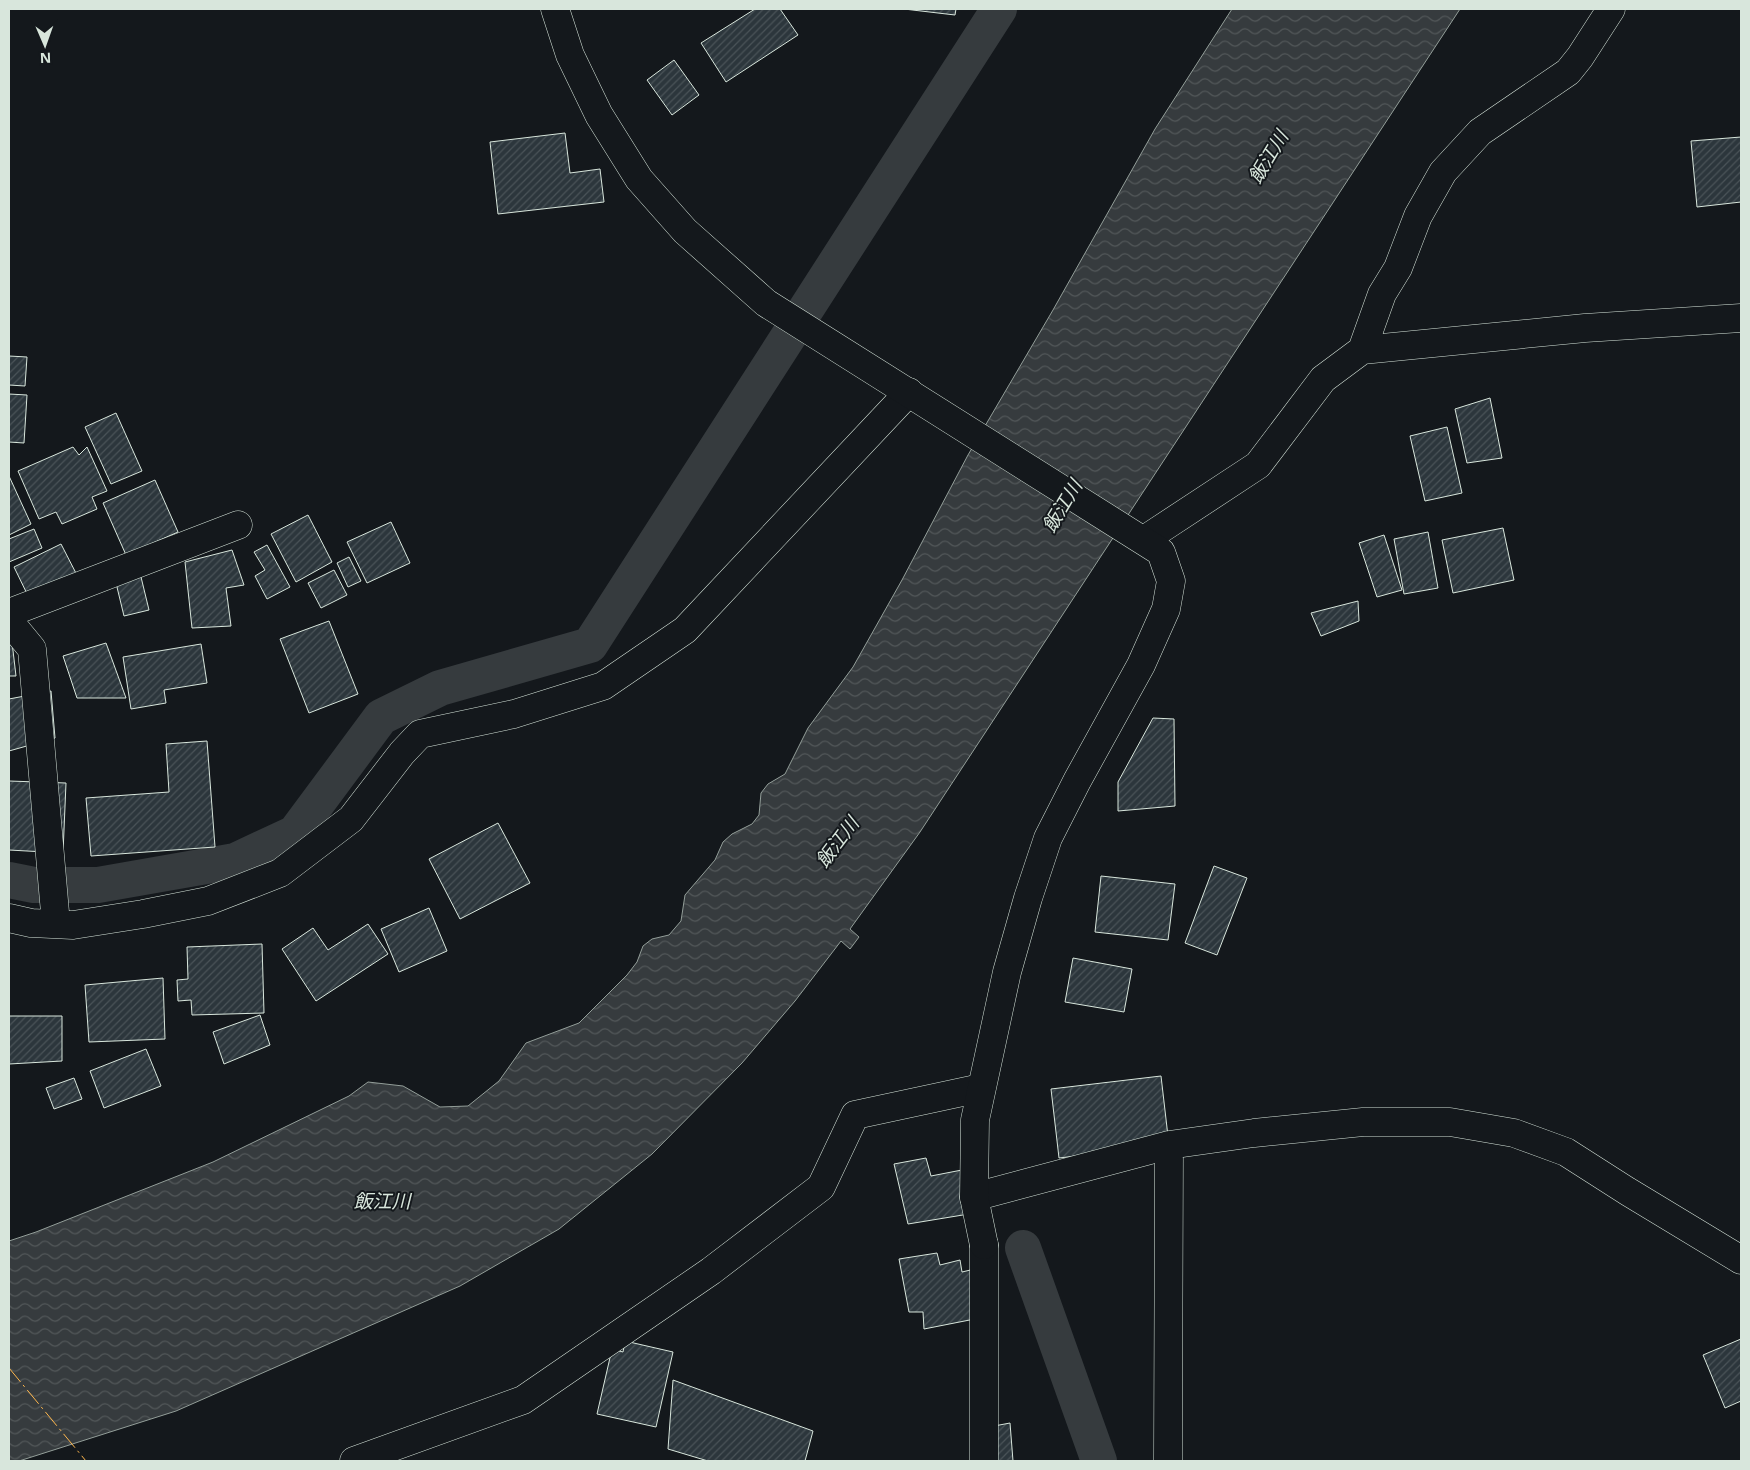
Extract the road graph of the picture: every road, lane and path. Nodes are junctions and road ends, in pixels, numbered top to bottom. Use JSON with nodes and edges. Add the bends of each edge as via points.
{"nodes":[{"id":1,"x":556,"y":9,"type":"edge"},
{"id":2,"x":1611,"y":9,"type":"edge"},
{"id":3,"x":1741,"y":318,"type":"edge"},
{"id":4,"x":1362,"y":350,"type":"junction"},
{"id":5,"x":920,"y":399,"type":"junction"},
{"id":6,"x":238,"y":526,"type":"dead end"},
{"id":7,"x":1144,"y":540,"type":"junction"},
{"id":8,"x":9,"y":613,"type":"edge"},
{"id":9,"x":9,"y":621,"type":"edge"},
{"id":10,"x":9,"y":918,"type":"edge"},
{"id":11,"x":56,"y":924,"type":"junction"},
{"id":12,"x":982,"y":1088,"type":"junction"},
{"id":13,"x":1169,"y":1145,"type":"junction"},
{"id":14,"x":974,"y":1198,"type":"junction"},
{"id":15,"x":1741,"y":1260,"type":"edge"},
{"id":16,"x":354,"y":1461,"type":"edge"},
{"id":17,"x":984,"y":1461,"type":"edge"},
{"id":18,"x":1168,"y":1461,"type":"edge"}],
"edges":[{"from":1,"to":5,"type":"street","via":[[570,55],[599,115],[639,179],[685,232],[766,303]]},
{"from":2,"to":4,"type":"street","via":[[1568,72],[1480,132],[1443,172],[1418,216],[1398,268],[1382,294]]},
{"from":3,"to":4,"type":"street","via":[[1585,328]]},
{"from":4,"to":7,"type":"street","via":[[1323,380],[1258,464]]},
{"from":5,"to":7,"type":"street"},
{"from":5,"to":11,"type":"street","via":[[685,630],[603,686],[514,714],[420,734],[351,820],[280,872],[208,901],[134,916],[73,925]]},
{"from":6,"to":8,"type":"street"},
{"from":7,"to":12,"type":"street","via":[[1161,552],[1171,582],[1166,609],[1141,665],[1048,838],[1007,972]]},
{"from":9,"to":11,"type":"street","via":[[32,649]]},
{"from":10,"to":11,"type":"street"},
{"from":12,"to":14,"type":"street","via":[[975,1120]]},
{"from":12,"to":16,"type":"street","via":[[855,1115],[821,1187],[695,1282],[523,1400]]},
{"from":13,"to":14,"type":"street"},
{"from":13,"to":15,"type":"street","via":[[1363,1122],[1450,1122],[1514,1133],[1566,1152]]},
{"from":13,"to":18,"type":"street"},
{"from":14,"to":17,"type":"street","via":[[984,1245]]}]}
